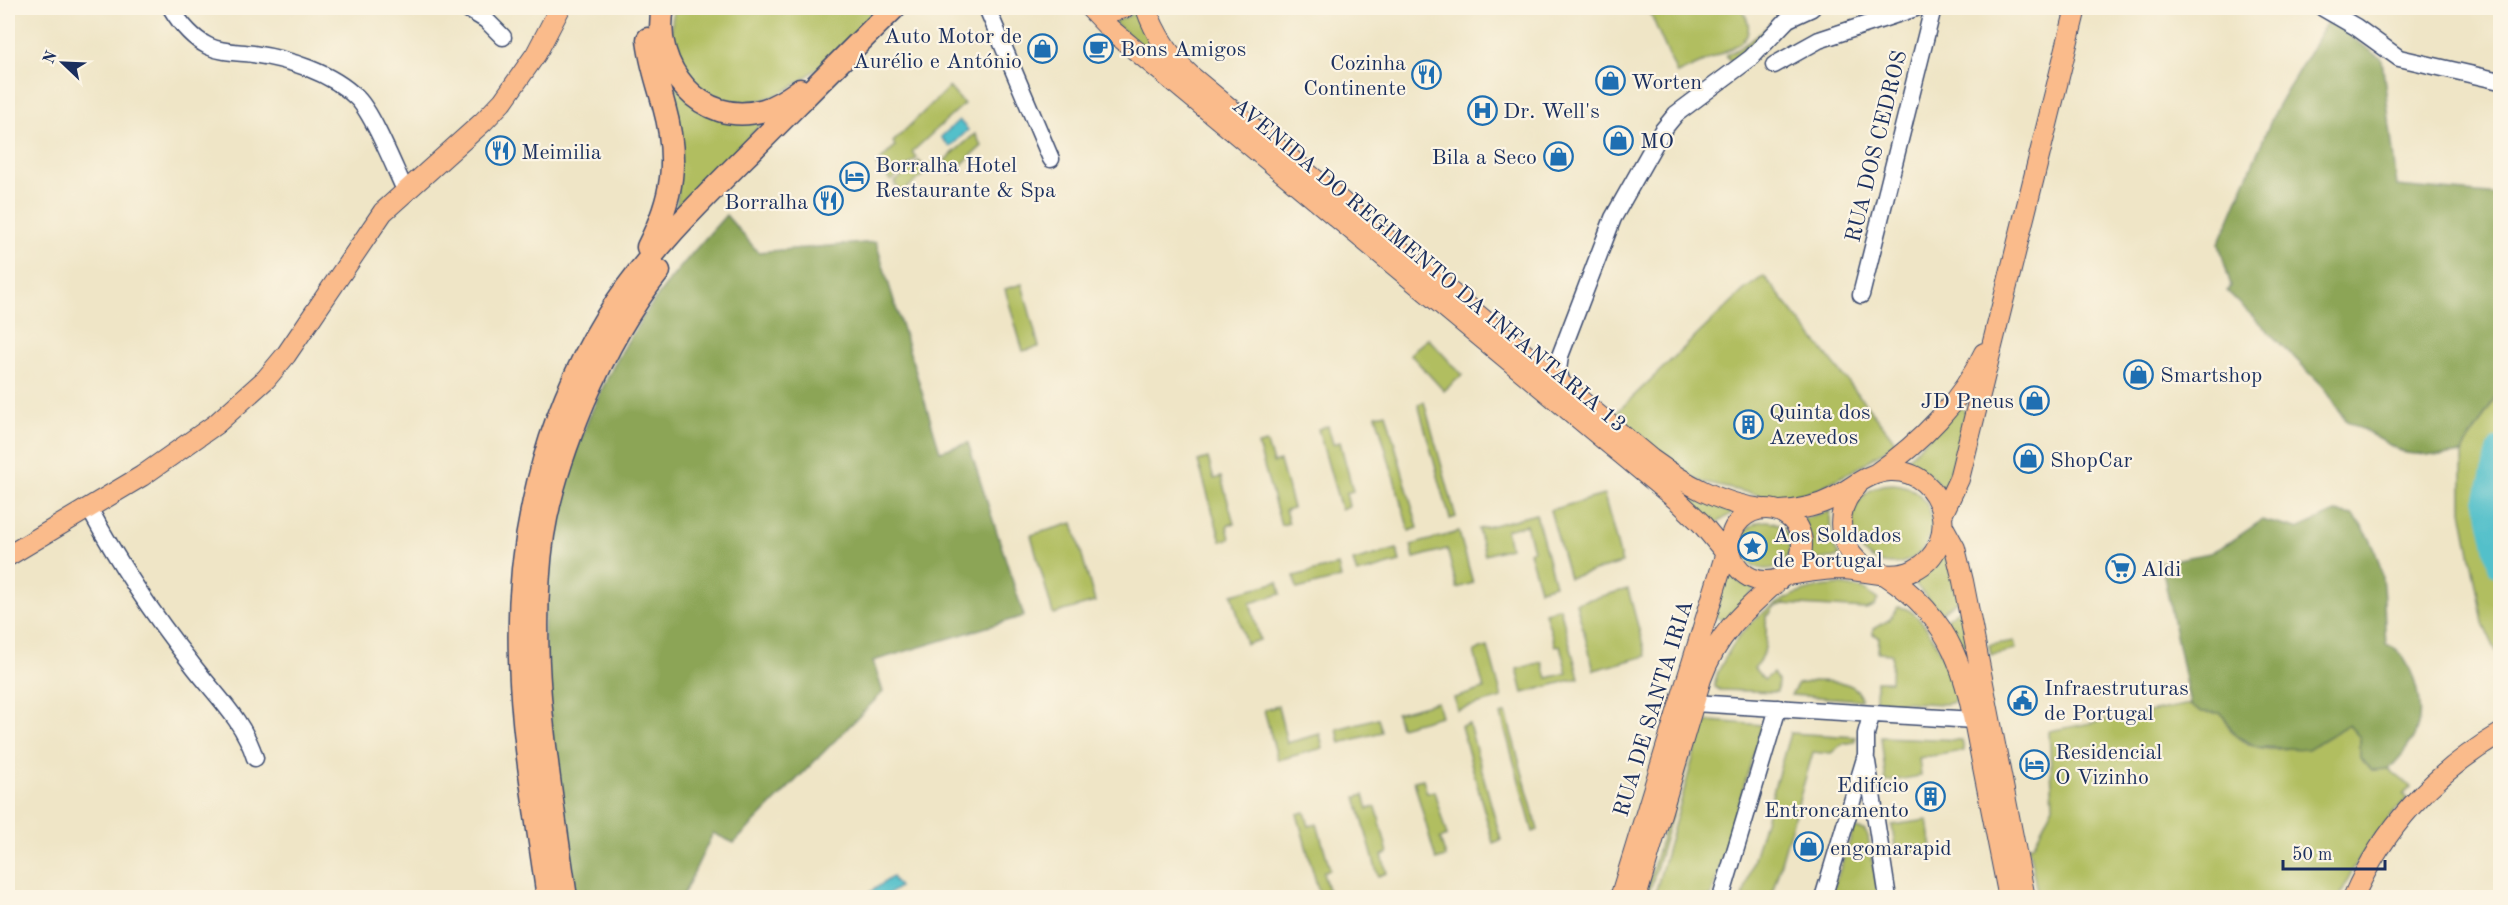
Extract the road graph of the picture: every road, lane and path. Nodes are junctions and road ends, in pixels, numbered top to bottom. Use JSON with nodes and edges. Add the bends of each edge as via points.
{"nodes":[{"id":1,"x":171,"y":8,"type":"edge"},
{"id":2,"x":466,"y":8,"type":"edge"},
{"id":3,"x":560,"y":8,"type":"edge"},
{"id":4,"x":649,"y":8,"type":"edge"},
{"id":5,"x":663,"y":8,"type":"edge"},
{"id":6,"x":884,"y":8,"type":"edge"},
{"id":7,"x":894,"y":8,"type":"edge"},
{"id":8,"x":910,"y":8,"type":"edge"},
{"id":9,"x":987,"y":8,"type":"edge"},
{"id":10,"x":1091,"y":8,"type":"edge"},
{"id":11,"x":1124,"y":8,"type":"edge"},
{"id":12,"x":1146,"y":8,"type":"edge"},
{"id":13,"x":1812,"y":8,"type":"edge"},
{"id":14,"x":1916,"y":8,"type":"edge"},
{"id":15,"x":1933,"y":8,"type":"edge"},
{"id":16,"x":2323,"y":8,"type":"edge"},
{"id":17,"x":2075,"y":9,"type":"edge"},
{"id":18,"x":503,"y":37,"type":"dead end"},
{"id":19,"x":1774,"y":65,"type":"dead end"},
{"id":20,"x":2500,"y":81,"type":"edge"},
{"id":21,"x":1051,"y":159,"type":"dead end"},
{"id":22,"x":405,"y":190,"type":"junction"},
{"id":23,"x":2011,"y":277,"type":"junction"},
{"id":24,"x":624,"y":292,"type":"junction"},
{"id":25,"x":1861,"y":295,"type":"dead end"},
{"id":26,"x":1569,"y":334,"type":"junction"},
{"id":27,"x":1528,"y":358,"type":"junction"},
{"id":28,"x":1563,"y":387,"type":"junction"},
{"id":29,"x":1960,"y":475,"type":"junction"},
{"id":30,"x":1868,"y":478,"type":"junction"},
{"id":31,"x":89,"y":508,"type":"junction"},
{"id":32,"x":1771,"y":510,"type":"junction"},
{"id":33,"x":1943,"y":521,"type":"junction"},
{"id":34,"x":1701,"y":523,"type":"junction"},
{"id":35,"x":1730,"y":549,"type":"junction"},
{"id":36,"x":8,"y":556,"type":"edge"},
{"id":37,"x":1958,"y":559,"type":"junction"},
{"id":38,"x":1880,"y":573,"type":"junction"},
{"id":39,"x":1783,"y":577,"type":"junction"},
{"id":40,"x":1713,"y":589,"type":"junction"},
{"id":41,"x":1694,"y":703,"type":"junction"},
{"id":42,"x":1778,"y":708,"type":"junction"},
{"id":43,"x":1871,"y":716,"type":"junction"},
{"id":44,"x":1974,"y":720,"type":"junction"},
{"id":45,"x":2500,"y":735,"type":"edge"},
{"id":46,"x":2500,"y":746,"type":"edge"},
{"id":47,"x":1866,"y":755,"type":"junction"},
{"id":48,"x":255,"y":758,"type":"dead end"},
{"id":49,"x":2417,"y":806,"type":"junction"},
{"id":50,"x":548,"y":897,"type":"edge"},
{"id":51,"x":566,"y":897,"type":"edge"},
{"id":52,"x":1620,"y":897,"type":"edge"},
{"id":53,"x":1636,"y":897,"type":"edge"},
{"id":54,"x":1721,"y":897,"type":"edge"},
{"id":55,"x":1823,"y":897,"type":"edge"},
{"id":56,"x":1888,"y":897,"type":"edge"},
{"id":57,"x":2009,"y":897,"type":"edge"},
{"id":58,"x":2025,"y":897,"type":"edge"},
{"id":59,"x":2353,"y":897,"type":"edge"},
{"id":60,"x":2363,"y":897,"type":"edge"}],
"edges":[{"from":1,"to":22,"type":"street","via":[[197,40],[210,47],[292,63],[329,78],[356,96]]},
{"from":2,"to":18,"type":"street"},
{"from":3,"to":22,"type":"main road","via":[[536,54],[498,106]]},
{"from":4,"to":24,"type":"highway","via":[[648,42],[669,127],[672,172],[662,220]]},
{"from":5,"to":6,"type":"highway","via":[[663,48],[679,81],[710,105],[744,112],[765,110],[800,90]]},
{"from":7,"to":24,"type":"highway","via":[[714,188]]},
{"from":8,"to":51,"type":"highway","via":[[724,198],[657,273],[613,341],[572,429],[543,534],[537,632],[540,703]]},
{"from":9,"to":21,"type":"street"},
{"from":10,"to":11,"type":"main road","via":[[1107,12]]},
{"from":10,"to":34,"type":"main road","name":"AVENIDA DO REGIMENTO DA INFANTARIA 13","via":[[1110,29]]},
{"from":12,"to":27,"type":"main road","name":"AVENIDA DO REGIMENTO DA INFANTARIA 13","via":[[1159,38],[1186,72]]},
{"from":13,"to":26,"type":"street","via":[[1788,19],[1751,58],[1676,114],[1662,131],[1613,218]]},
{"from":14,"to":19,"type":"street","via":[[1818,40]]},
{"from":15,"to":25,"type":"street","name":"RUA DOS CEDROS"},
{"from":16,"to":20,"type":"street","via":[[2399,58]]},
{"from":17,"to":23,"type":"main road"},
{"from":22,"to":31,"type":"main road","via":[[380,216],[266,379],[209,429]]},
{"from":23,"to":29,"type":"main road"},
{"from":23,"to":30,"type":"main road","via":[[1990,339],[1970,378],[1932,426]]},
{"from":24,"to":50,"type":"highway","via":[[570,389],[542,467],[526,540],[520,658],[527,746]]},
{"from":26,"to":27,"type":"street","via":[[1557,348]]},
{"from":26,"to":28,"type":"street","via":[[1558,365]]},
{"from":27,"to":28,"type":"main road","name":"AVENIDA DO REGIMENTO DA INFANTARIA 13"},
{"from":28,"to":32,"type":"main road","name":"AVENIDA DO REGIMENTO DA INFANTARIA 13","via":[[1680,480],[1732,503]]},
{"from":29,"to":33,"type":"main road"},
{"from":29,"to":37,"type":"main road","via":[[1955,523]]},
{"from":30,"to":32,"type":"main road","via":[[1823,503]]},
{"from":30,"to":33,"type":"main road","via":[[1889,471],[1913,476],[1933,491]]},
{"from":30,"to":38,"type":"main road","via":[[1846,500],[1841,532],[1856,560]]},
{"from":31,"to":36,"type":"main road"},
{"from":31,"to":48,"type":"street","via":[[176,644],[240,724]]},
{"from":32,"to":35,"type":"main road","via":[[1743,517]]},
{"from":32,"to":39,"type":"main road","via":[[1797,525],[1803,546],[1801,557]]},
{"from":33,"to":37,"type":"main road"},
{"from":33,"to":38,"type":"main road","via":[[1937,548],[1924,564],[1912,571]]},
{"from":34,"to":35,"type":"main road","name":"AVENIDA DO REGIMENTO DA INFANTARIA 13"},
{"from":34,"to":40,"type":"main road","via":[[1716,557]]},
{"from":35,"to":39,"type":"main road","via":[[1740,572],[1758,581]]},
{"from":35,"to":40,"type":"main road","name":"RUA DE SANTA IRIA"},
{"from":37,"to":58,"type":"main road"},
{"from":38,"to":39,"type":"main road","via":[[1828,570]]},
{"from":38,"to":44,"type":"main road","via":[[1922,602],[1942,630],[1963,673]]},
{"from":39,"to":41,"type":"main road","name":"RUA DE SANTA IRIA","via":[[1718,641]]},
{"from":40,"to":52,"type":"main road","name":"RUA DE SANTA IRIA"},
{"from":41,"to":42,"type":"street"},
{"from":41,"to":53,"type":"main road","name":"RUA DE SANTA IRIA"},
{"from":42,"to":43,"type":"street"},
{"from":42,"to":54,"type":"street"},
{"from":43,"to":44,"type":"street"},
{"from":43,"to":47,"type":"street"},
{"from":44,"to":57,"type":"main road"},
{"from":45,"to":49,"type":"main road","via":[[2449,769]]},
{"from":46,"to":49,"type":"main road"},
{"from":47,"to":55,"type":"street"},
{"from":47,"to":56,"type":"street"},
{"from":49,"to":59,"type":"main road","via":[[2376,854]]},
{"from":49,"to":60,"type":"main road"}]}
